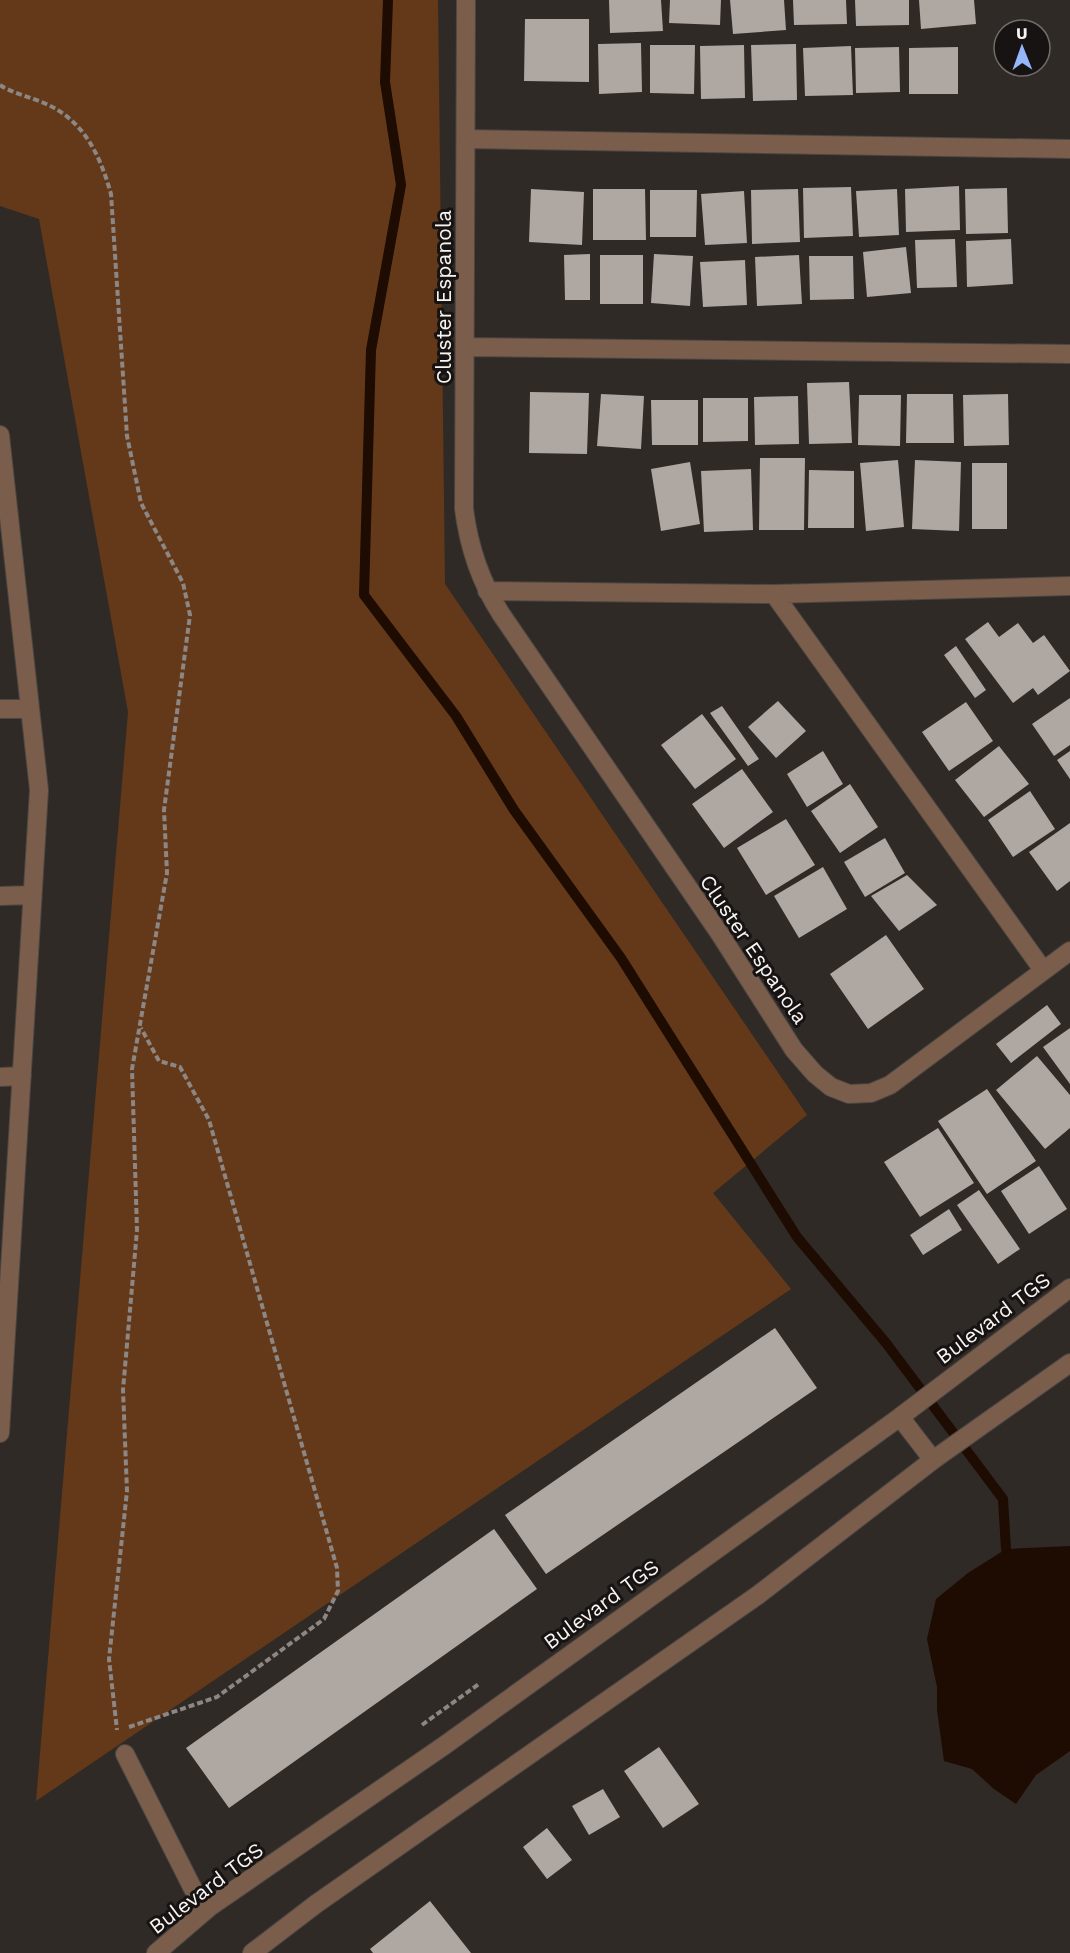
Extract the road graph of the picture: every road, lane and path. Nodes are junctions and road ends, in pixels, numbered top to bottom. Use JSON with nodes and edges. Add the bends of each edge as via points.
{"nodes":[{"id":1,"x":466,"y":0,"type":"edge"},
{"id":2,"x":0,"y":85,"type":"edge"},
{"id":3,"x":466,"y":139,"type":"junction"},
{"id":4,"x":1070,"y":149,"type":"edge"},
{"id":5,"x":466,"y":347,"type":"junction"},
{"id":6,"x":1070,"y":354,"type":"edge"},
{"id":7,"x":0,"y":435,"type":"edge"},
{"id":8,"x":5,"y":531,"type":"edge"},
{"id":9,"x":1070,"y":586,"type":"edge"},
{"id":10,"x":487,"y":591,"type":"junction"},
{"id":11,"x":774,"y":594,"type":"junction"},
{"id":12,"x":0,"y":709,"type":"edge"},
{"id":13,"x":30,"y":709,"type":"junction"},
{"id":14,"x":32,"y":895,"type":"junction"},
{"id":15,"x":0,"y":896,"type":"edge"},
{"id":16,"x":1070,"y":951,"type":"edge"},
{"id":17,"x":1043,"y":970,"type":"junction"},
{"id":18,"x":140,"y":1027,"type":"junction"},
{"id":19,"x":22,"y":1076,"type":"junction"},
{"id":20,"x":0,"y":1077,"type":"edge"},
{"id":21,"x":5,"y":1261,"type":"edge"},
{"id":22,"x":1070,"y":1288,"type":"edge"},
{"id":23,"x":1070,"y":1363,"type":"edge"},
{"id":24,"x":907,"y":1412,"type":"junction"},
{"id":25,"x":0,"y":1432,"type":"edge"},
{"id":26,"x":933,"y":1460,"type":"junction"},
{"id":27,"x":125,"y":1754,"type":"dead end"},
{"id":28,"x":193,"y":1889,"type":"dead end"},
{"id":29,"x":156,"y":1953,"type":"edge"},
{"id":30,"x":252,"y":1953,"type":"edge"}],
"edges":[{"from":1,"to":3,"type":"street","name":"Cluster Espanola"},
{"from":2,"to":18,"type":"path","via":[[47,104],[78,124],[102,161],[111,194],[127,436],[141,503],[183,583],[190,615],[164,810],[166,873]]},
{"from":3,"to":4,"type":"street"},
{"from":3,"to":5,"type":"street","name":"Cluster Espanola"},
{"from":5,"to":6,"type":"street"},
{"from":5,"to":10,"type":"street","name":"Cluster Espanola","via":[[464,509],[472,553]]},
{"from":7,"to":8,"type":"street"},
{"from":8,"to":13,"type":"street"},
{"from":9,"to":11,"type":"street"},
{"from":10,"to":11,"type":"street"},
{"from":10,"to":17,"type":"street","name":"Cluster Espanola","via":[[794,1050],[831,1087],[849,1094],[871,1094],[890,1085]]},
{"from":11,"to":17,"type":"street"},
{"from":12,"to":13,"type":"street"},
{"from":13,"to":14,"type":"street","via":[[39,790]]},
{"from":14,"to":15,"type":"street"},
{"from":14,"to":19,"type":"street"},
{"from":16,"to":17,"type":"street","name":"Cluster Espanola"},
{"from":18,"to":18,"type":"path","via":[[159,1061],[180,1067],[209,1120],[337,1568],[338,1591],[324,1619],[217,1697],[117,1732],[109,1659],[127,1491],[123,1390],[137,1230],[132,1069]]},
{"from":19,"to":20,"type":"street"},
{"from":19,"to":21,"type":"street"},
{"from":21,"to":25,"type":"street"},
{"from":22,"to":24,"type":"street","name":"Bulevard TGS"},
{"from":23,"to":26,"type":"street"},
{"from":24,"to":26,"type":"street"},
{"from":24,"to":29,"type":"street","name":"Bulevard TGS","via":[[445,1745],[211,1906]]},
{"from":26,"to":30,"type":"street","via":[[758,1595],[316,1904]]},
{"from":27,"to":28,"type":"street"}]}
